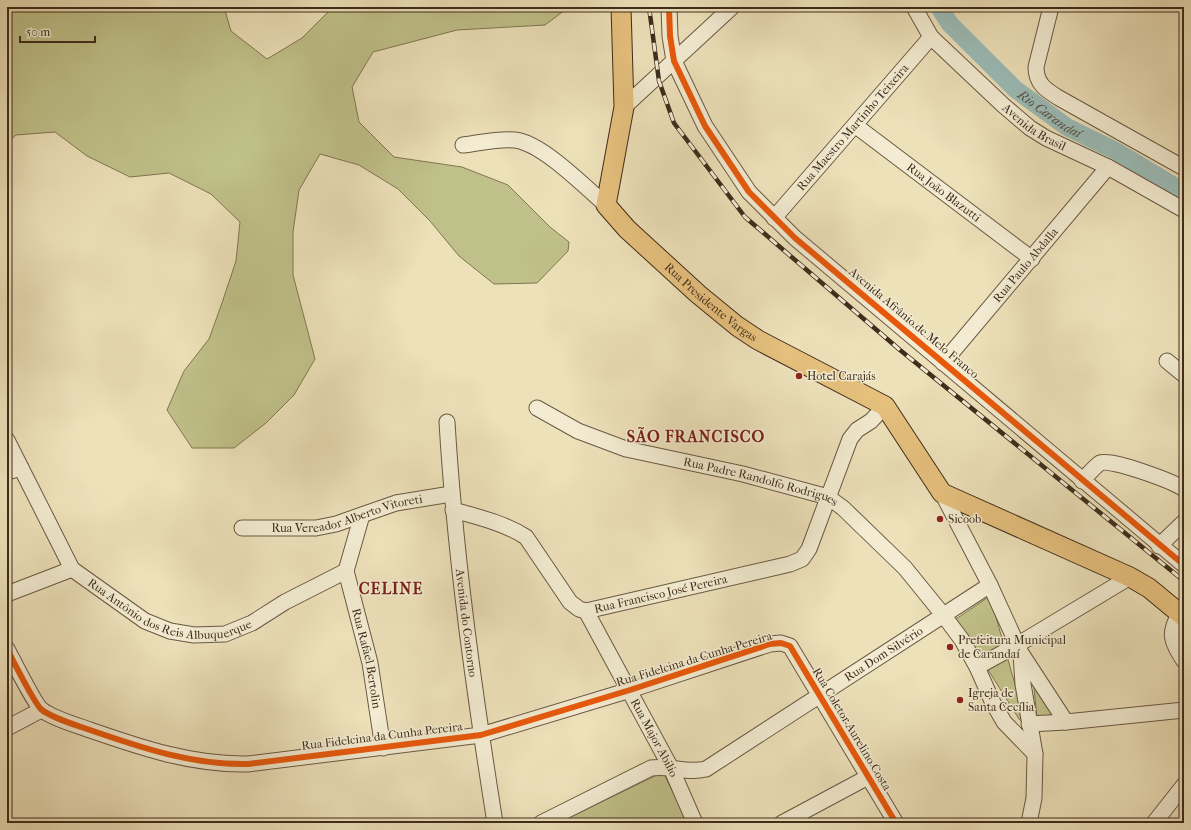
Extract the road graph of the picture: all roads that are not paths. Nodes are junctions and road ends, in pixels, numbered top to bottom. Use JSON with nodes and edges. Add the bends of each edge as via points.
{"nodes":[{"id":1,"x":621,"y":7,"type":"edge"},
{"id":2,"x":669,"y":7,"type":"edge"},
{"id":3,"x":732,"y":7,"type":"edge"},
{"id":4,"x":914,"y":7,"type":"edge"},
{"id":5,"x":1051,"y":7,"type":"edge"},
{"id":6,"x":931,"y":38,"type":"junction"},
{"id":7,"x":674,"y":61,"type":"junction"},
{"id":8,"x":624,"y":107,"type":"junction"},
{"id":9,"x":856,"y":126,"type":"junction"},
{"id":10,"x":463,"y":145,"type":"dead end"},
{"id":11,"x":1108,"y":167,"type":"junction"},
{"id":12,"x":1184,"y":168,"type":"edge"},
{"id":13,"x":606,"y":205,"type":"junction"},
{"id":14,"x":1184,"y":210,"type":"edge"},
{"id":15,"x":774,"y":218,"type":"junction"},
{"id":16,"x":1032,"y":259,"type":"junction"},
{"id":17,"x":1166,"y":361,"type":"dead end"},
{"id":18,"x":943,"y":363,"type":"junction"},
{"id":19,"x":1184,"y":375,"type":"edge"},
{"id":20,"x":885,"y":406,"type":"junction"},
{"id":21,"x":537,"y":408,"type":"dead end"},
{"id":22,"x":447,"y":422,"type":"dead end"},
{"id":23,"x":7,"y":440,"type":"edge"},
{"id":24,"x":21,"y":468,"type":"junction"},
{"id":25,"x":7,"y":472,"type":"edge"},
{"id":26,"x":1082,"y":481,"type":"junction"},
{"id":27,"x":1184,"y":489,"type":"edge"},
{"id":28,"x":942,"y":493,"type":"junction"},
{"id":29,"x":451,"y":494,"type":"junction"},
{"id":30,"x":828,"y":497,"type":"junction"},
{"id":31,"x":454,"y":510,"type":"junction"},
{"id":32,"x":362,"y":515,"type":"junction"},
{"id":33,"x":1184,"y":522,"type":"edge"},
{"id":34,"x":242,"y":528,"type":"dead end"},
{"id":35,"x":1159,"y":546,"type":"junction"},
{"id":36,"x":1184,"y":565,"type":"edge"},
{"id":37,"x":72,"y":570,"type":"junction"},
{"id":38,"x":346,"y":570,"type":"junction"},
{"id":39,"x":1130,"y":577,"type":"junction"},
{"id":40,"x":990,"y":585,"type":"junction"},
{"id":41,"x":7,"y":594,"type":"edge"},
{"id":42,"x":586,"y":611,"type":"junction"},
{"id":43,"x":1182,"y":615,"type":"edge"},
{"id":44,"x":944,"y":616,"type":"junction"},
{"id":45,"x":790,"y":646,"type":"joint"},
{"id":46,"x":7,"y":649,"type":"edge"},
{"id":47,"x":1019,"y":649,"type":"junction"},
{"id":48,"x":1184,"y":661,"type":"edge"},
{"id":49,"x":977,"y":667,"type":"junction"},
{"id":50,"x":630,"y":690,"type":"junction"},
{"id":51,"x":818,"y":695,"type":"junction"},
{"id":52,"x":42,"y":710,"type":"junction"},
{"id":53,"x":1184,"y":710,"type":"edge"},
{"id":54,"x":1066,"y":722,"type":"junction"},
{"id":55,"x":1030,"y":724,"type":"junction"},
{"id":56,"x":7,"y":728,"type":"edge"},
{"id":57,"x":481,"y":735,"type":"junction"},
{"id":58,"x":383,"y":748,"type":"junction"},
{"id":59,"x":1035,"y":754,"type":"junction"},
{"id":60,"x":670,"y":768,"type":"junction"},
{"id":61,"x":868,"y":777,"type":"junction"},
{"id":62,"x":1184,"y":785,"type":"edge"},
{"id":63,"x":495,"y":823,"type":"edge"},
{"id":64,"x":541,"y":823,"type":"edge"},
{"id":65,"x":695,"y":823,"type":"edge"},
{"id":66,"x":782,"y":823,"type":"edge"},
{"id":67,"x":896,"y":823,"type":"edge"},
{"id":68,"x":1029,"y":823,"type":"edge"},
{"id":69,"x":1154,"y":823,"type":"edge"}],
"edges":[{"from":1,"to":8,"type":"main road"},
{"from":2,"to":7,"type":"street","name":"Avenida Afrânio de Melo Franco"},
{"from":3,"to":7,"type":"street"},
{"from":4,"to":6,"type":"street","name":"Avenida Brasil"},
{"from":5,"to":12,"type":"street","via":[[1036,68],[1036,76],[1043,87]]},
{"from":6,"to":9,"type":"street","name":"Rua Maestro Martinho Teixeira"},
{"from":6,"to":11,"type":"street","name":"Avenida Brasil","via":[[1030,128],[1062,147]]},
{"from":7,"to":8,"type":"street"},
{"from":7,"to":15,"type":"street","name":"Avenida Afrânio de Melo Franco","via":[[705,126],[722,153],[749,192]]},
{"from":8,"to":13,"type":"main road"},
{"from":9,"to":15,"type":"street","name":"Rua Maestro Martinho Teixeira"},
{"from":9,"to":16,"type":"street","name":"Rua João Blazutti"},
{"from":10,"to":13,"type":"street","name":"Rua Presidente Vargas","via":[[500,140],[527,142]]},
{"from":11,"to":14,"type":"street","name":"Avenida Brasil"},
{"from":11,"to":16,"type":"street","name":"Rua Paulo Abdalla"},
{"from":13,"to":20,"type":"main road","name":"Rua Presidente Vargas","via":[[627,229],[737,326],[758,340]]},
{"from":15,"to":18,"type":"street","name":"Avenida Afrânio de Melo Franco"},
{"from":16,"to":18,"type":"street","name":"Rua Paulo Abdalla"},
{"from":17,"to":19,"type":"street"},
{"from":18,"to":26,"type":"street","name":"Avenida Afrânio de Melo Franco"},
{"from":20,"to":28,"type":"main road","name":"Rua Presidente Vargas"},
{"from":20,"to":30,"type":"street","via":[[850,438]]},
{"from":21,"to":30,"type":"street","name":"Rua Padre Randolfo Rodrigues","via":[[578,432],[626,449],[743,474]]},
{"from":22,"to":29,"type":"street","name":"Avenida do Contorno"},
{"from":23,"to":24,"type":"street","name":"Rua Antônio dos Reis Albuquerque"},
{"from":24,"to":25,"type":"street"},
{"from":24,"to":37,"type":"street","name":"Rua Antônio dos Reis Albuquerque"},
{"from":26,"to":27,"type":"street","via":[[1100,464],[1108,462],[1151,474]]},
{"from":26,"to":35,"type":"street","name":"Avenida Afrânio de Melo Franco"},
{"from":28,"to":39,"type":"main road"},
{"from":28,"to":40,"type":"street"},
{"from":29,"to":31,"type":"street","name":"Avenida do Contorno"},
{"from":29,"to":32,"type":"street","name":"Rua Vereador Alberto Vitoreti","via":[[412,499]]},
{"from":30,"to":42,"type":"street","name":"Rua Francisco José Pereira","via":[[809,549],[802,559],[790,564]]},
{"from":30,"to":44,"type":"street","name":"Rua Padre Randolfo Rodrigues","via":[[843,508],[900,563]]},
{"from":31,"to":42,"type":"street","name":"Rua Francisco José Pereira","via":[[498,524],[526,537],[570,602]]},
{"from":31,"to":57,"type":"street","name":"Avenida do Contorno"},
{"from":32,"to":34,"type":"street","name":"Rua Vereador Alberto Vitoreti","via":[[316,528]]},
{"from":32,"to":38,"type":"street"},
{"from":33,"to":35,"type":"street"},
{"from":35,"to":36,"type":"street","name":"Avenida Afrânio de Melo Franco"},
{"from":37,"to":38,"type":"street","name":"Rua Antônio dos Reis Albuquerque","via":[[145,621],[170,631],[194,635],[225,634],[252,623],[285,602]]},
{"from":37,"to":41,"type":"street"},
{"from":38,"to":58,"type":"street","name":"Rua Rafael Bertolin","via":[[370,663]]},
{"from":39,"to":43,"type":"main road","via":[[1149,588]]},
{"from":39,"to":47,"type":"street"},
{"from":40,"to":44,"type":"street","name":"Rua Dom Silvério"},
{"from":40,"to":47,"type":"street"},
{"from":42,"to":50,"type":"street","name":"Rua Major Abilio"},
{"from":43,"to":48,"type":"street","via":[[1173,624],[1172,635]]},
{"from":44,"to":49,"type":"street","name":"Rua Padre Randolfo Rodrigues","via":[[962,640]]},
{"from":44,"to":51,"type":"street","name":"Rua Dom Silvério"},
{"from":45,"to":50,"type":"street","name":"Rua Fidelcina da Cunha Pereira","via":[[781,643],[770,644]]},
{"from":45,"to":51,"type":"street","name":"Rua Coletor Aurelino Costa"},
{"from":46,"to":52,"type":"street"},
{"from":47,"to":49,"type":"street"},
{"from":47,"to":54,"type":"street"},
{"from":47,"to":55,"type":"street"},
{"from":49,"to":59,"type":"street","name":"Rua Padre Randolfo Rodrigues","via":[[1004,722]]},
{"from":50,"to":57,"type":"street","name":"Rua Fidelcina da Cunha Pereira"},
{"from":50,"to":60,"type":"street","name":"Rua Major Abilio"},
{"from":51,"to":60,"type":"street","name":"Rua Dom Silvério","via":[[706,769],[695,772]]},
{"from":51,"to":61,"type":"street","name":"Rua Coletor Aurelino Costa"},
{"from":52,"to":56,"type":"street"},
{"from":52,"to":58,"type":"street","name":"Rua Fidelcina da Cunha Pereira","via":[[65,721],[155,752],[200,762],[248,764]]},
{"from":53,"to":54,"type":"street"},
{"from":54,"to":55,"type":"street"},
{"from":55,"to":59,"type":"street"},
{"from":57,"to":58,"type":"street","name":"Rua Fidelcina da Cunha Pereira"},
{"from":57,"to":63,"type":"street","name":"Avenida do Contorno"},
{"from":59,"to":68,"type":"street","via":[[1034,798]]},
{"from":60,"to":64,"type":"street","name":"Rua Dom Silvério","via":[[651,768]]},
{"from":60,"to":65,"type":"street","name":"Rua Major Abilio"},
{"from":61,"to":66,"type":"street"},
{"from":61,"to":67,"type":"street","name":"Rua Coletor Aurelino Costa"},
{"from":62,"to":69,"type":"street"}]}
